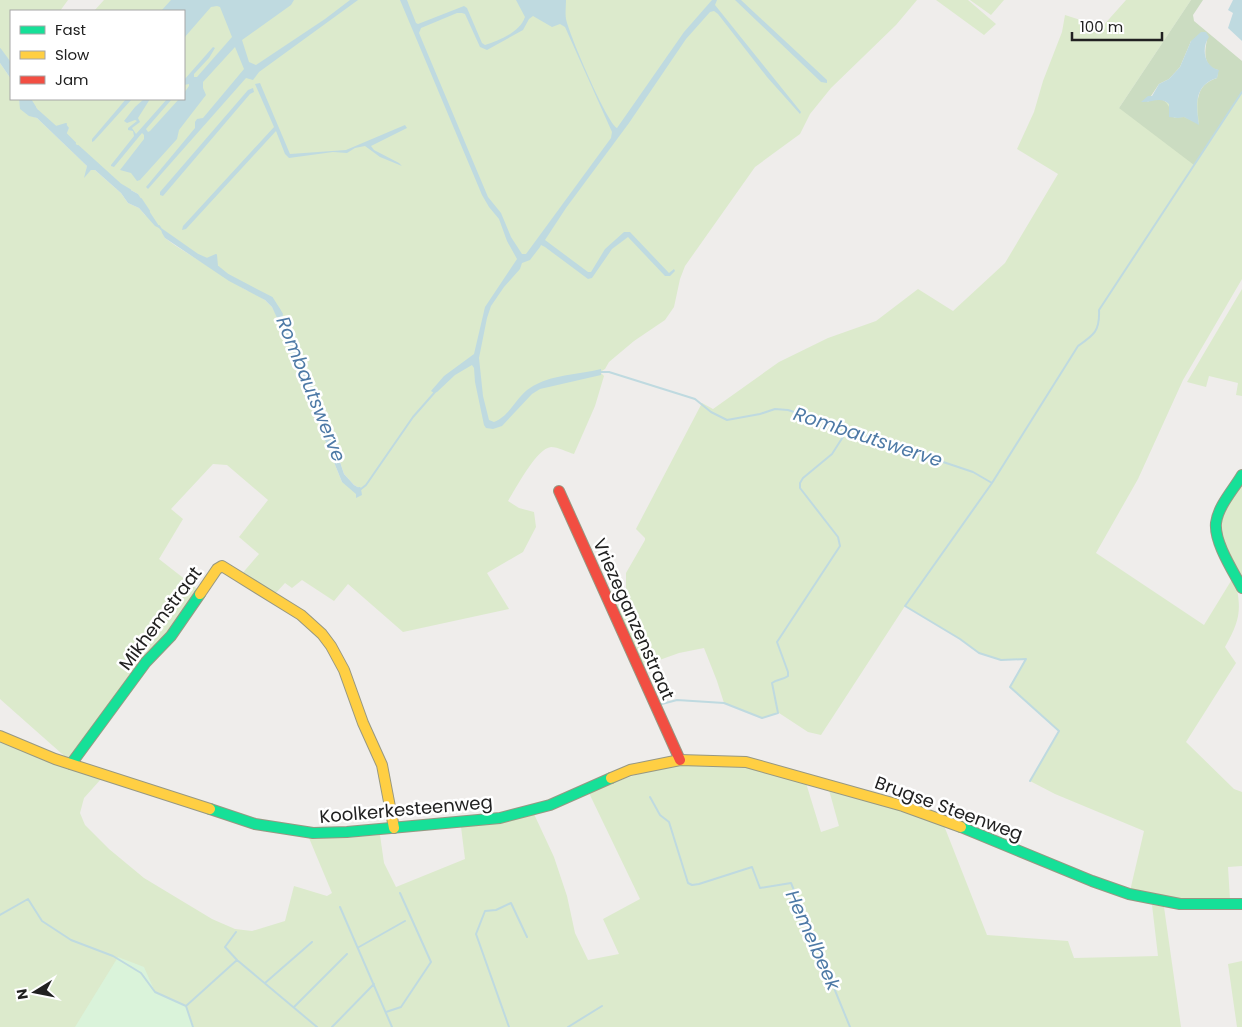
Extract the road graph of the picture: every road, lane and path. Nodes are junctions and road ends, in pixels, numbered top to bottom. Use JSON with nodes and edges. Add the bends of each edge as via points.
{"nodes":[{"id":1,"x":1242,"y":475,"type":"edge"},
{"id":2,"x":559,"y":490,"type":"dead end"},
{"id":3,"x":1242,"y":588,"type":"edge"},
{"id":4,"x":0,"y":736,"type":"edge"},
{"id":5,"x":680,"y":760,"type":"junction"},
{"id":6,"x":71,"y":764,"type":"junction"},
{"id":7,"x":642,"y":767,"type":"joint"},
{"id":8,"x":394,"y":828,"type":"junction"},
{"id":9,"x":1242,"y":904,"type":"edge"}],
"edges":[{"from":1,"to":3,"type":"main road","via":[[1216,523],[1219,538]]},
{"from":2,"to":5,"type":"main road","name":"Vriezeganzenstraat"},
{"from":4,"to":6,"type":"main road","name":"Koolkerkesteenweg"},
{"from":5,"to":7,"type":"main road","name":"Brugse Steenweg"},
{"from":5,"to":9,"type":"main road","name":"Brugse Steenweg","via":[[746,762],[902,806],[1129,894],[1180,904]]},
{"from":6,"to":8,"type":"main road","name":"Koolkerkesteenweg","via":[[254,824],[313,833]]},
{"from":6,"to":8,"type":"main road","name":"Mikhemstraat","via":[[222,566],[283,601],[310,622],[335,651],[384,771]]},
{"from":7,"to":8,"type":"main road","name":"Koolkerkesteenweg","via":[[550,805],[500,818]]}]}
